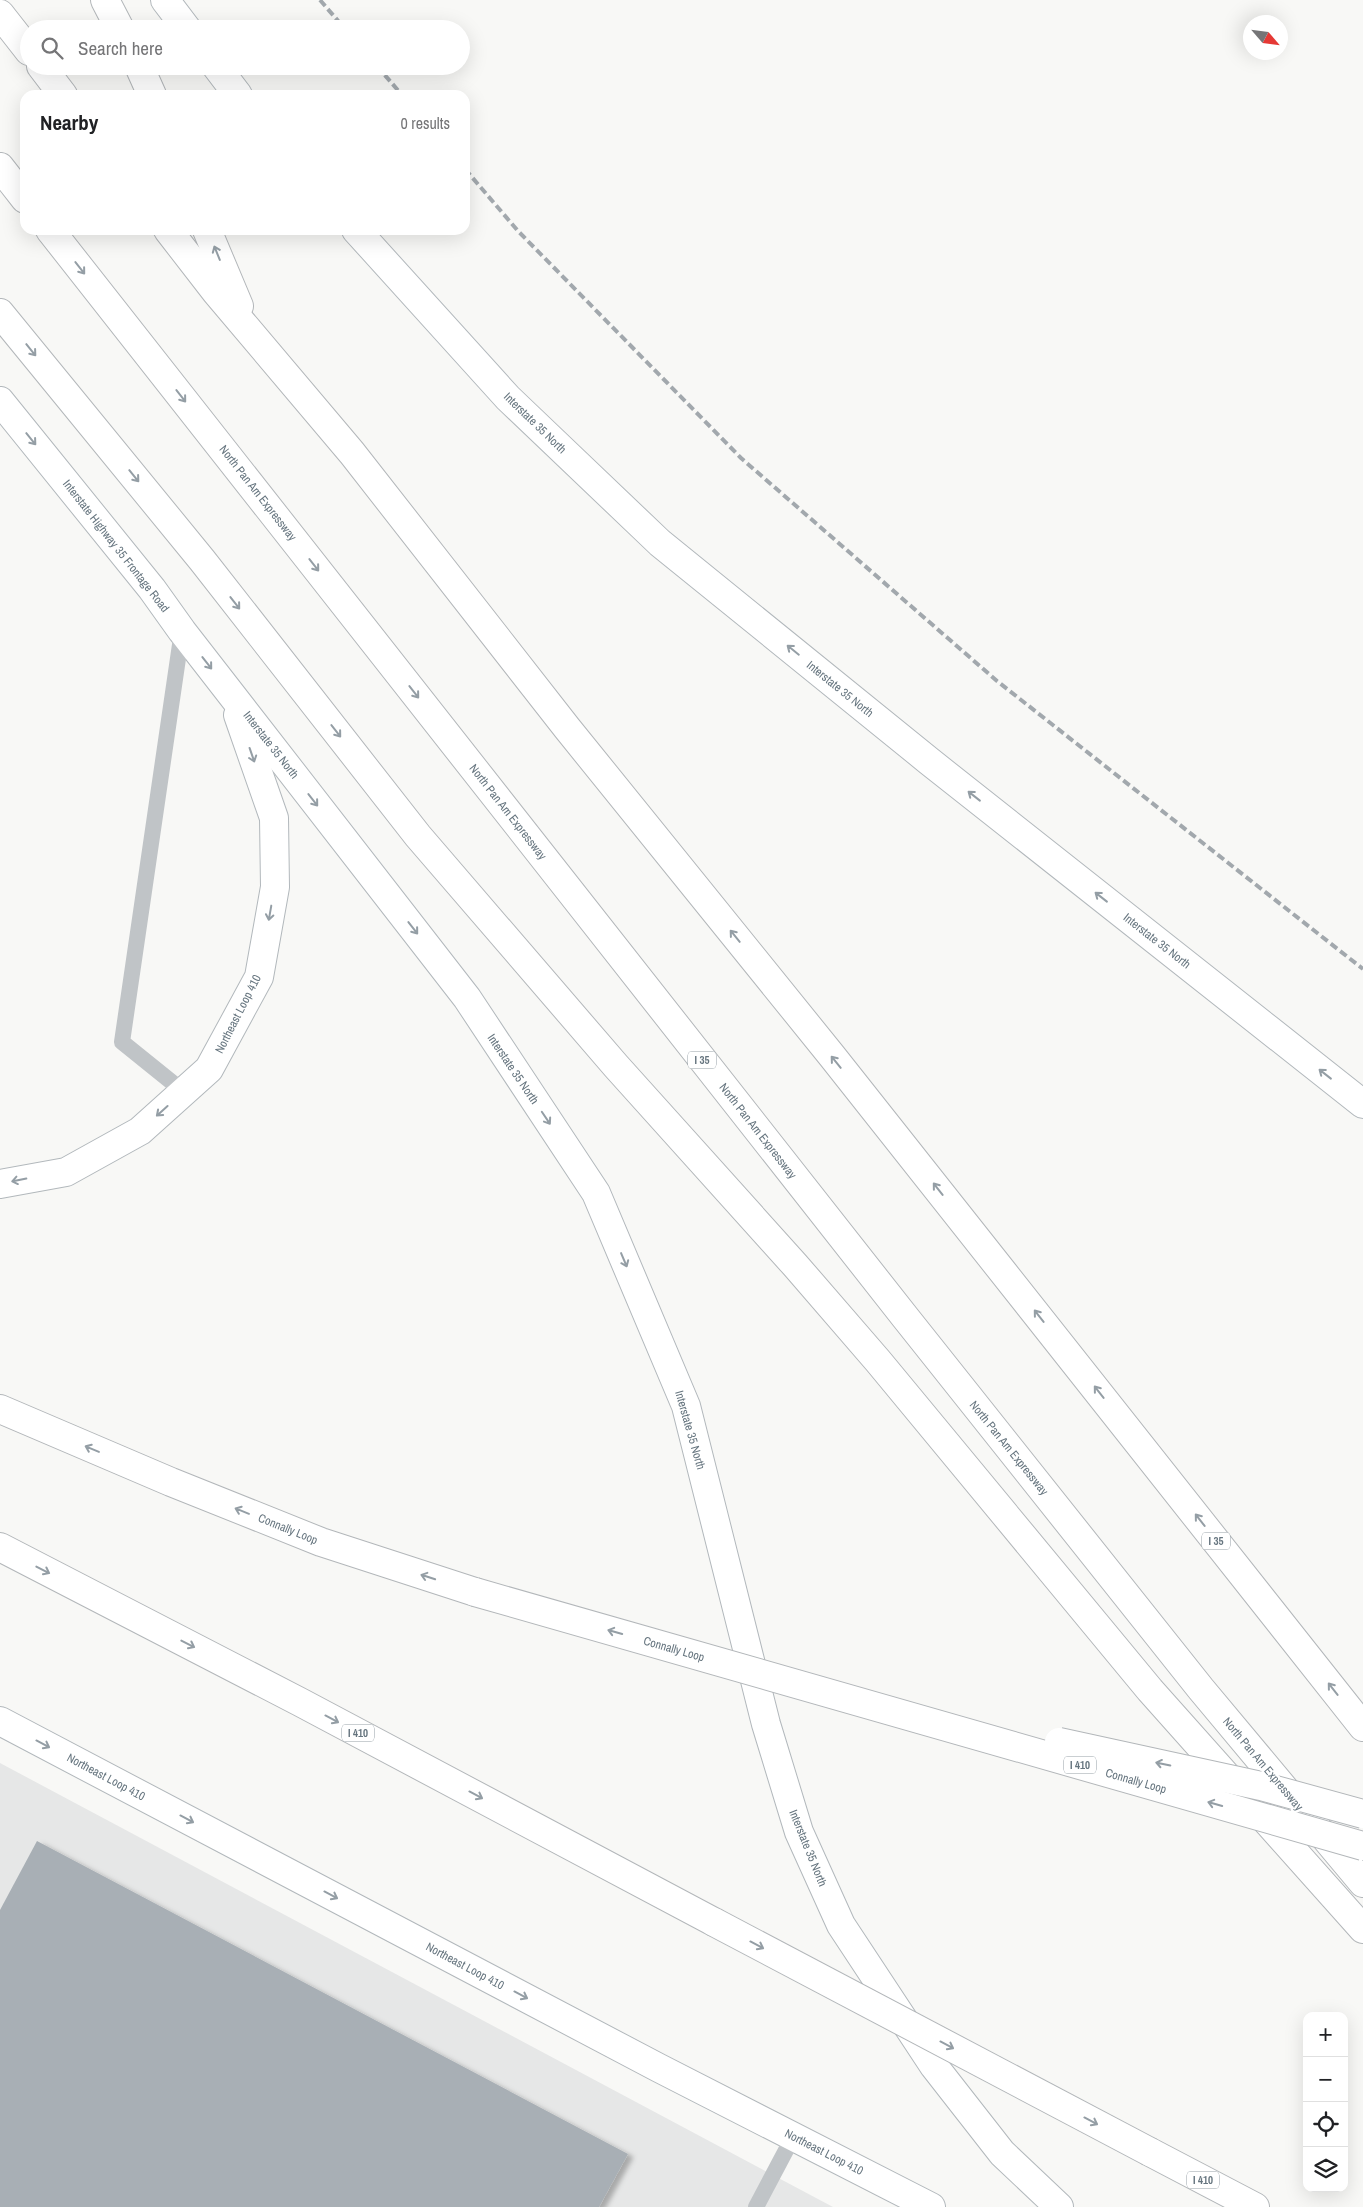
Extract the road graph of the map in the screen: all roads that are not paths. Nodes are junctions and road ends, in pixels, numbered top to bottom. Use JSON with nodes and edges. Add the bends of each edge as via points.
{"nodes":[{"id":1,"x":105,"y":0,"type":"edge"},
{"id":2,"x":165,"y":0,"type":"edge"},
{"id":3,"x":0,"y":14,"type":"edge"},
{"id":4,"x":115,"y":20,"type":"edge"},
{"id":5,"x":180,"y":20,"type":"edge"},
{"id":6,"x":20,"y":40,"type":"edge"},
{"id":7,"x":48,"y":75,"type":"edge"},
{"id":8,"x":143,"y":75,"type":"edge"},
{"id":9,"x":223,"y":75,"type":"edge"},
{"id":10,"x":59,"y":90,"type":"edge"},
{"id":11,"x":150,"y":90,"type":"edge"},
{"id":12,"x":234,"y":90,"type":"edge"},
{"id":13,"x":0,"y":167,"type":"edge"},
{"id":14,"x":20,"y":193,"type":"edge"},
{"id":15,"x":54,"y":235,"type":"edge"},
{"id":16,"x":172,"y":235,"type":"edge"},
{"id":17,"x":209,"y":235,"type":"edge"},
{"id":18,"x":361,"y":235,"type":"edge"},
{"id":19,"x":0,"y":313,"type":"edge"},
{"id":20,"x":249,"y":331,"type":"junction"},
{"id":21,"x":0,"y":401,"type":"edge"},
{"id":22,"x":182,"y":631,"type":"junction"},
{"id":23,"x":230,"y":692,"type":"junction"},
{"id":24,"x":184,"y":1092,"type":"junction"},
{"id":25,"x":1363,"y":1104,"type":"edge"},
{"id":26,"x":0,"y":1184,"type":"edge"},
{"id":27,"x":0,"y":1409,"type":"edge"},
{"id":28,"x":0,"y":1547,"type":"edge"},
{"id":29,"x":796,"y":1684,"type":"junction"},
{"id":30,"x":0,"y":1721,"type":"edge"},
{"id":31,"x":1363,"y":1727,"type":"edge"},
{"id":32,"x":1363,"y":1814,"type":"edge"},
{"id":33,"x":1363,"y":1846,"type":"edge"},
{"id":34,"x":1363,"y":1883,"type":"edge"},
{"id":35,"x":1363,"y":1929,"type":"edge"},
{"id":36,"x":793,"y":2136,"type":"junction"},
{"id":37,"x":756,"y":2207,"type":"edge"},
{"id":38,"x":931,"y":2207,"type":"edge"},
{"id":39,"x":1059,"y":2207,"type":"edge"},
{"id":40,"x":1255,"y":2207,"type":"edge"}],
"edges":[{"from":1,"to":4,"type":"main road"},
{"from":2,"to":5,"type":"main road"},
{"from":3,"to":6,"type":"main road"},
{"from":7,"to":10,"type":"main road"},
{"from":8,"to":11,"type":"main road"},
{"from":9,"to":12,"type":"main road"},
{"from":13,"to":14,"type":"main road"},
{"from":15,"to":34,"type":"main road","name":"North Pan Am Expressway","number":"I 35","one_way":true,"via":[[905,1317],[1201,1689]]},
{"from":16,"to":20,"type":"main road","number":"I 35"},
{"from":20,"to":17,"type":"main road","one_way":true},
{"from":25,"to":18,"type":"main road","name":"Interstate 35 North","one_way":true,"via":[[660,543],[508,398]]},
{"from":19,"to":35,"type":"main road","one_way":true,"via":[[202,560],[418,836],[616,1066],[808,1279],[1150,1690]]},
{"from":31,"to":20,"type":"main road","number":"I 35","one_way":true,"via":[[856,1087],[561,721],[352,453]]},
{"from":21,"to":22,"type":"main road","name":"Interstate Highway 35 Frontage Road","one_way":true,"via":[[152,589]]},
{"from":22,"to":23,"type":"main road","name":"Interstate Highway 35 Frontage Road","one_way":true},
{"from":22,"to":24,"type":"lane","via":[[122,1042]]},
{"from":23,"to":24,"type":"main road","name":"Northeast Loop 410","one_way":true,"via":[[274,818],[275,887],[259,977],[209,1069]]},
{"from":23,"to":39,"type":"main road","name":"Interstate 35 North","one_way":true,"via":[[467,998],[596,1193],[686,1406],[766,1724],[799,1832],[837,1916],[939,2073],[1002,2154]]},
{"from":24,"to":26,"type":"main road","name":"Northeast Loop 410","one_way":true,"via":[[140,1131],[66,1172]]},
{"from":29,"to":27,"type":"main road","name":"Connally Loop","number":"I 410","one_way":true,"bridge":true,"via":[[474,1592],[321,1542]]},
{"from":28,"to":40,"type":"main road","number":"I 410","one_way":true,"bridge":true},
{"from":32,"to":29,"type":"main road","one_way":true,"bridge":true,"via":[[1261,1786]]},
{"from":33,"to":29,"type":"main road","name":"Connally Loop","number":"I 410","one_way":true,"bridge":true},
{"from":30,"to":36,"type":"main road","name":"Northeast Loop 410","one_way":true},
{"from":36,"to":37,"type":"lane"},
{"from":36,"to":38,"type":"main road","name":"Northeast Loop 410"}]}
